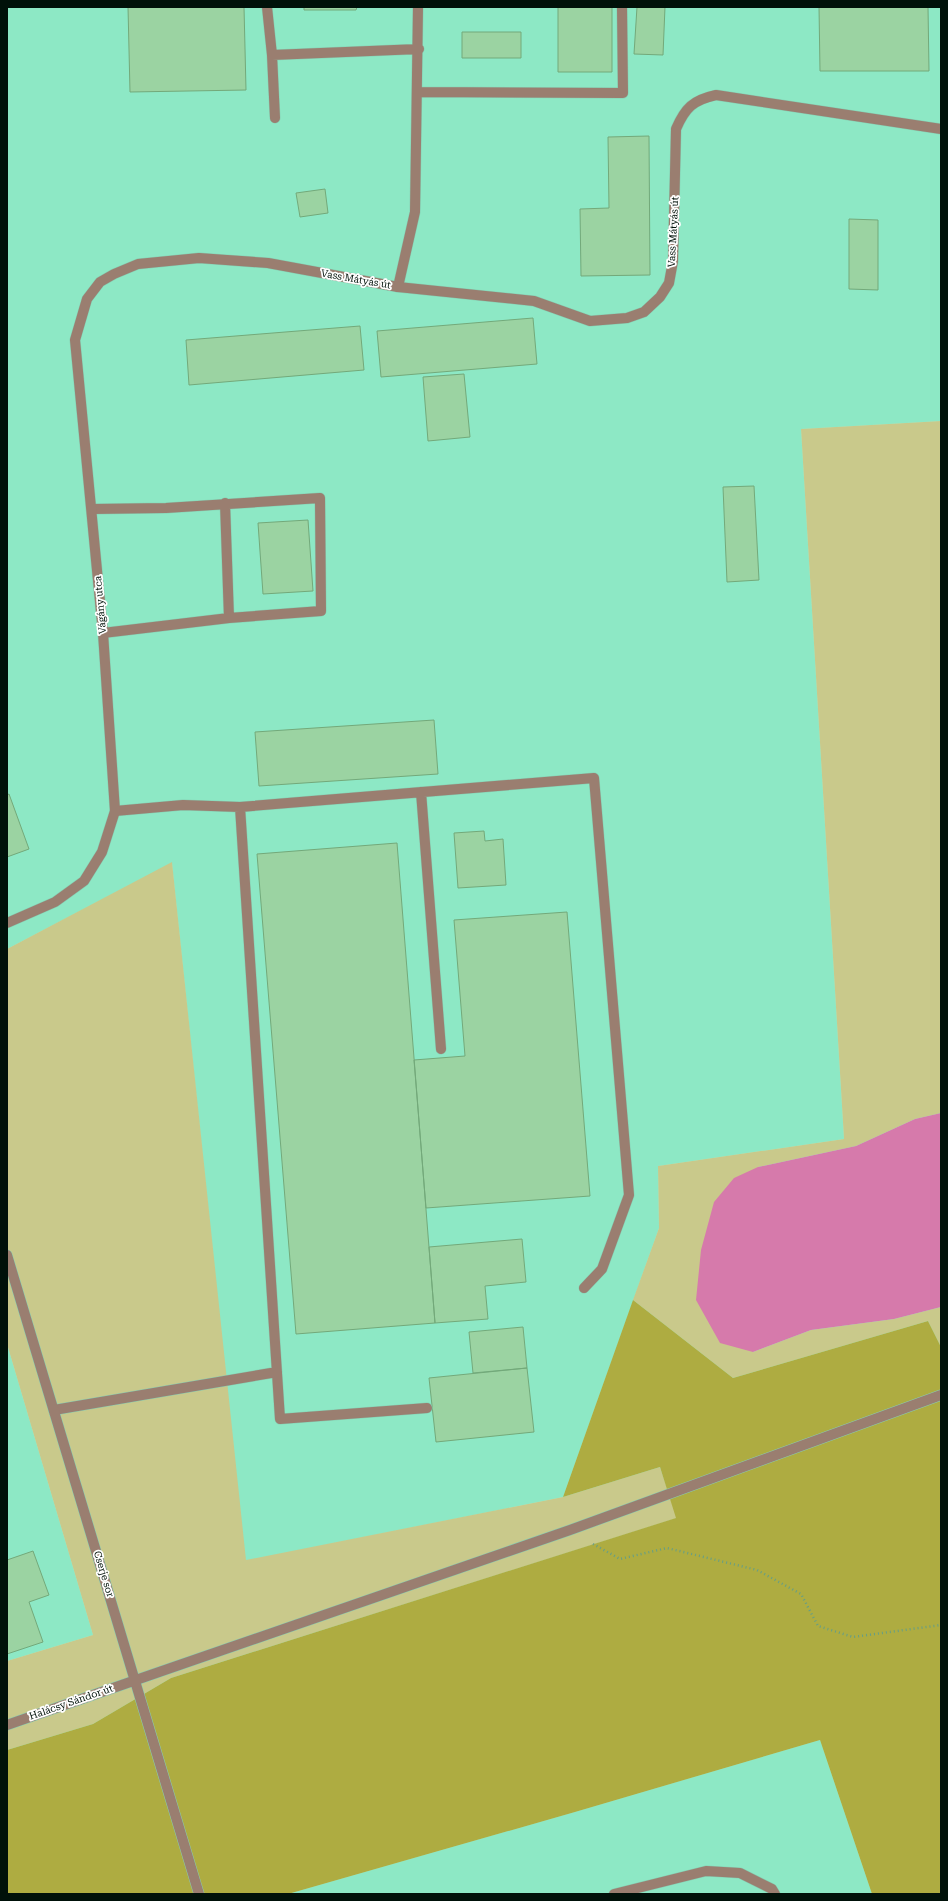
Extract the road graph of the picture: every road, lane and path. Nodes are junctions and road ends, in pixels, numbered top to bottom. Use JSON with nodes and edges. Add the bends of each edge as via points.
{"nodes":[{"id":1,"x":267,"y":7,"type":"edge"},
{"id":2,"x":418,"y":7,"type":"edge"},
{"id":3,"x":622,"y":7,"type":"edge"},
{"id":4,"x":419,"y":49,"type":"junction"},
{"id":5,"x":272,"y":55,"type":"junction"},
{"id":6,"x":418,"y":92,"type":"junction"},
{"id":7,"x":275,"y":118,"type":"dead end"},
{"id":8,"x":941,"y":129,"type":"edge"},
{"id":9,"x":138,"y":264,"type":"joint"},
{"id":10,"x":398,"y":287,"type":"junction"},
{"id":11,"x":225,"y":503,"type":"junction"},
{"id":12,"x":92,"y":509,"type":"junction"},
{"id":13,"x":230,"y":618,"type":"junction"},
{"id":14,"x":103,"y":633,"type":"junction"},
{"id":15,"x":421,"y":792,"type":"junction"},
{"id":16,"x":240,"y":807,"type":"junction"},
{"id":17,"x":115,"y":811,"type":"junction"},
{"id":18,"x":7,"y":923,"type":"edge"},
{"id":19,"x":441,"y":1049,"type":"dead end"},
{"id":20,"x":7,"y":1255,"type":"edge"},
{"id":21,"x":584,"y":1288,"type":"dead end"},
{"id":22,"x":277,"y":1372,"type":"junction"},
{"id":23,"x":941,"y":1395,"type":"edge"},
{"id":24,"x":427,"y":1408,"type":"dead end"},
{"id":25,"x":54,"y":1410,"type":"junction"},
{"id":26,"x":570,"y":1530,"type":"junction"},
{"id":27,"x":941,"y":1624,"type":"edge"},
{"id":28,"x":136,"y":1680,"type":"junction"},
{"id":29,"x":7,"y":1725,"type":"edge"},
{"id":30,"x":199,"y":1894,"type":"edge"},
{"id":31,"x":614,"y":1894,"type":"edge"},
{"id":32,"x":775,"y":1894,"type":"edge"}],
"edges":[{"from":1,"to":5,"type":"street"},
{"from":2,"to":4,"type":"street"},
{"from":3,"to":6,"type":"street","via":[[623,93]]},
{"from":4,"to":5,"type":"street"},
{"from":4,"to":6,"type":"street"},
{"from":5,"to":7,"type":"street"},
{"from":6,"to":10,"type":"street","via":[[415,212]]},
{"from":8,"to":10,"type":"street","name":"Vass Mátyás út","via":[[716,95],[701,98],[690,106],[676,129],[673,261],[669,283],[660,297],[644,312],[627,318],[590,321],[534,301]]},
{"from":9,"to":10,"type":"street","name":"Vass Mátyás út","via":[[199,258],[268,263]]},
{"from":9,"to":12,"type":"street","name":"Vágány utca","via":[[100,282],[87,299],[75,340]]},
{"from":11,"to":12,"type":"street","via":[[166,508]]},
{"from":11,"to":13,"type":"street"},
{"from":11,"to":13,"type":"street","via":[[320,498],[320,611]]},
{"from":12,"to":14,"type":"street","name":"Vágány utca"},
{"from":13,"to":14,"type":"street"},
{"from":14,"to":17,"type":"street","name":"Vágány utca"},
{"from":15,"to":16,"type":"street"},
{"from":15,"to":19,"type":"street"},
{"from":15,"to":21,"type":"street","via":[[594,778],[629,1195],[602,1269]]},
{"from":16,"to":17,"type":"street","via":[[183,805]]},
{"from":16,"to":22,"type":"street"},
{"from":17,"to":18,"type":"street","name":"Vágány utca","via":[[102,852],[84,881],[56,902]]},
{"from":20,"to":25,"type":"street","name":"Cserje sor"},
{"from":22,"to":24,"type":"street","via":[[280,1419]]},
{"from":22,"to":25,"type":"street"},
{"from":23,"to":26,"type":"street","name":"Halácsy Sándor út"},
{"from":25,"to":28,"type":"street","name":"Cserje sor"},
{"from":26,"to":27,"type":"path","via":[[620,1559],[666,1548],[757,1570],[801,1594],[818,1626],[853,1637]]},
{"from":26,"to":28,"type":"street","name":"Halácsy Sándor út"},
{"from":28,"to":29,"type":"street","name":"Halácsy Sándor út"},
{"from":28,"to":30,"type":"street","name":"Cserje sor"},
{"from":31,"to":32,"type":"street","via":[[706,1871],[740,1873],[772,1889]]}]}
